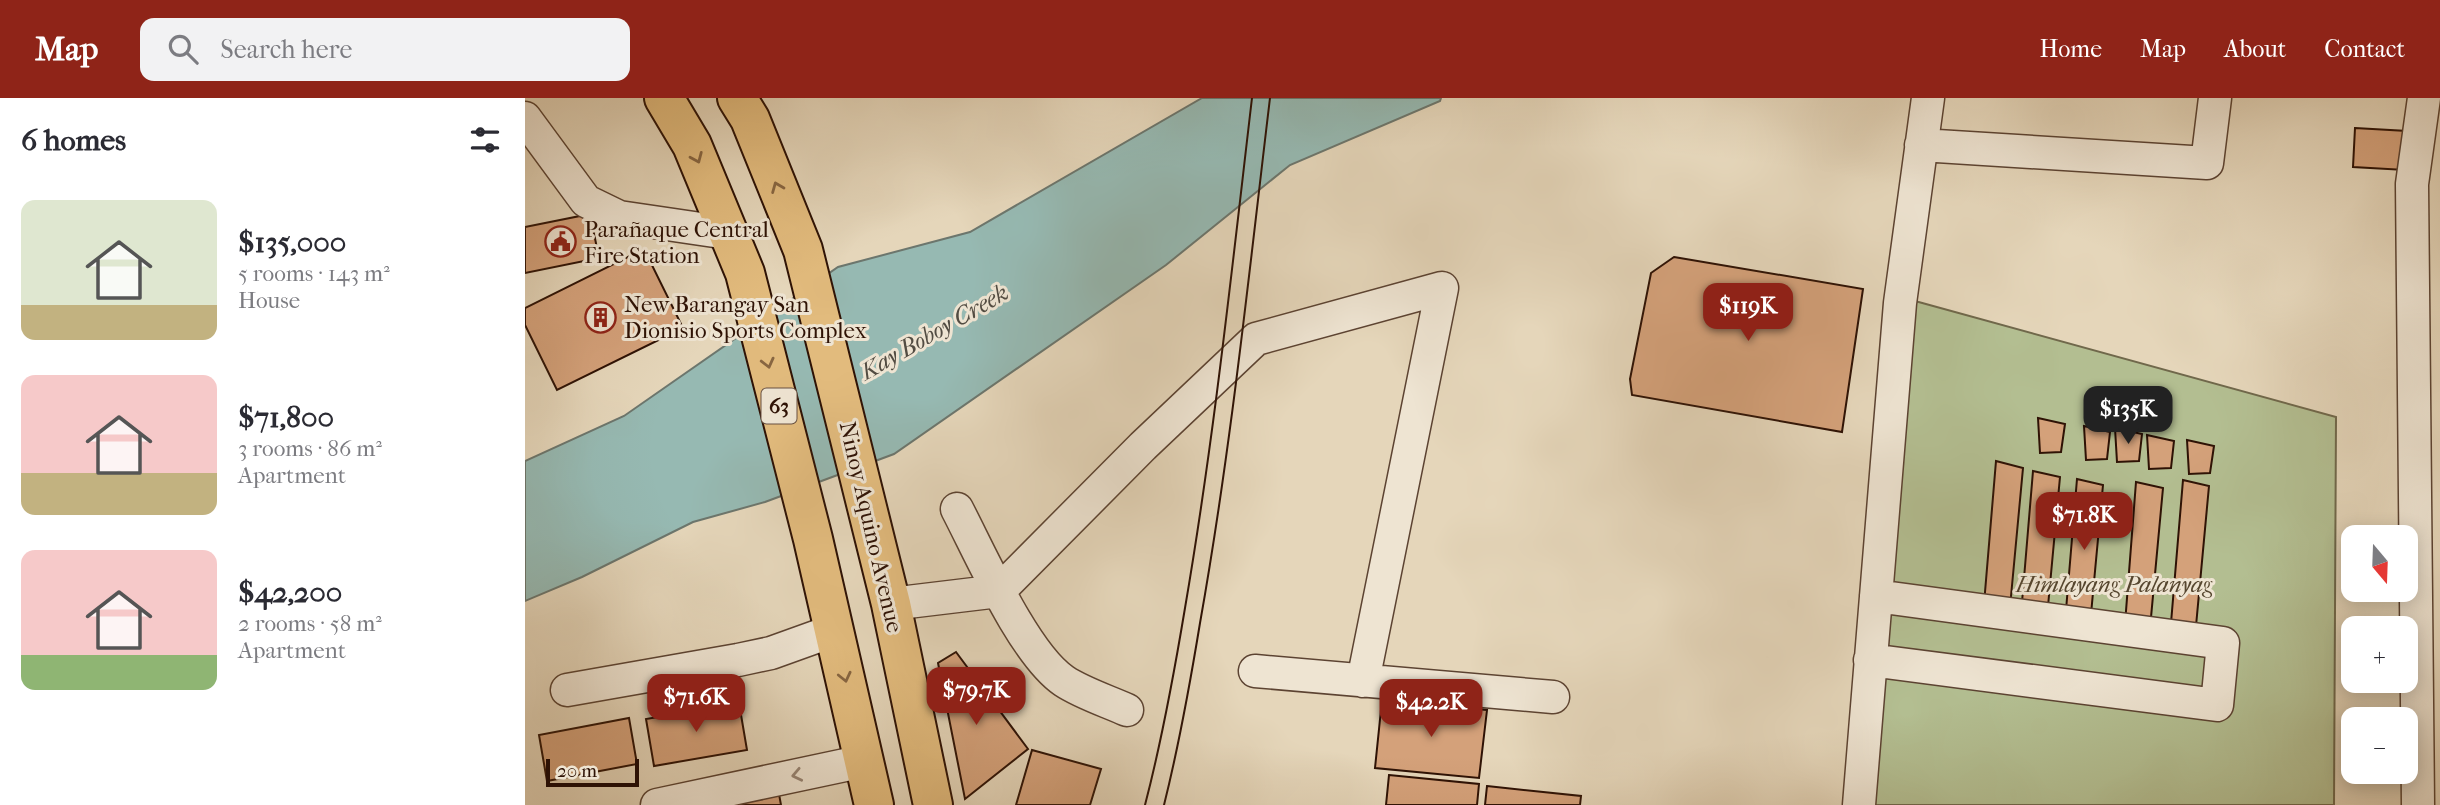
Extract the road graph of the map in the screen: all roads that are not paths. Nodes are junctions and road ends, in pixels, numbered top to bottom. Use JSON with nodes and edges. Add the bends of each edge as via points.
{"nodes":[{"id":1,"x":664,"y":98,"type":"edge"},
{"id":2,"x":737,"y":98,"type":"edge"},
{"id":3,"x":1928,"y":98,"type":"edge"},
{"id":4,"x":2215,"y":98,"type":"edge"},
{"id":5,"x":2429,"y":106,"type":"edge"},
{"id":6,"x":525,"y":118,"type":"edge"},
{"id":7,"x":1921,"y":145,"type":"junction"},
{"id":8,"x":2426,"y":212,"type":"edge"},
{"id":9,"x":728,"y":233,"type":"junction"},
{"id":10,"x":2427,"y":328,"type":"edge"},
{"id":11,"x":2427,"y":472,"type":"edge"},
{"id":12,"x":957,"y":509,"type":"dead end"},
{"id":13,"x":2428,"y":537,"type":"edge"},
{"id":14,"x":999,"y":591,"type":"junction"},
{"id":15,"x":1876,"y":596,"type":"junction"},
{"id":16,"x":891,"y":604,"type":"junction"},
{"id":17,"x":835,"y":630,"type":"junction"},
{"id":18,"x":1871,"y":660,"type":"junction"},
{"id":19,"x":1255,"y":671,"type":"dead end"},
{"id":20,"x":1363,"y":681,"type":"junction"},
{"id":21,"x":567,"y":690,"type":"dead end"},
{"id":22,"x":1553,"y":698,"type":"dead end"},
{"id":23,"x":1128,"y":710,"type":"dead end"},
{"id":24,"x":864,"y":761,"type":"junction"},
{"id":25,"x":657,"y":805,"type":"edge"},
{"id":26,"x":874,"y":805,"type":"edge"},
{"id":27,"x":933,"y":805,"type":"edge"},
{"id":28,"x":1859,"y":805,"type":"edge"},
{"id":29,"x":2419,"y":805,"type":"edge"}],
"edges":[{"from":1,"to":9,"type":"main road","number":"63","one_way":true,"via":[[692,145]]},
{"from":16,"to":2,"type":"main road","name":"Ninoy Aquino Avenue","one_way":true,"via":[[803,250],[750,119]]},
{"from":3,"to":7,"type":"street"},
{"from":4,"to":7,"type":"street","via":[[2207,163]]},
{"from":5,"to":8,"type":"street","via":[[2412,184]]},
{"from":6,"to":9,"type":"street","via":[[586,201],[619,217]]},
{"from":7,"to":15,"type":"street","via":[[1900,303]]},
{"from":8,"to":10,"type":"street"},
{"from":9,"to":17,"type":"main road","number":"63","one_way":true,"via":[[745,273]]},
{"from":10,"to":11,"type":"street"},
{"from":11,"to":13,"type":"street"},
{"from":12,"to":14,"type":"street"},
{"from":13,"to":29,"type":"street"},
{"from":14,"to":16,"type":"street"},
{"from":14,"to":20,"type":"street","via":[[1255,339],[1441,288]]},
{"from":14,"to":23,"type":"street","via":[[1057,674]]},
{"from":15,"to":18,"type":"street"},
{"from":15,"to":18,"type":"street","via":[[2223,643],[2217,705]]},
{"from":16,"to":27,"type":"main road","name":"Ninoy Aquino Avenue"},
{"from":17,"to":21,"type":"street","via":[[749,658]]},
{"from":17,"to":24,"type":"main road","number":"63","one_way":true},
{"from":18,"to":28,"type":"street"},
{"from":19,"to":20,"type":"street"},
{"from":20,"to":22,"type":"street"},
{"from":24,"to":25,"type":"street","one_way":true},
{"from":24,"to":26,"type":"main road","number":"63"}]}
